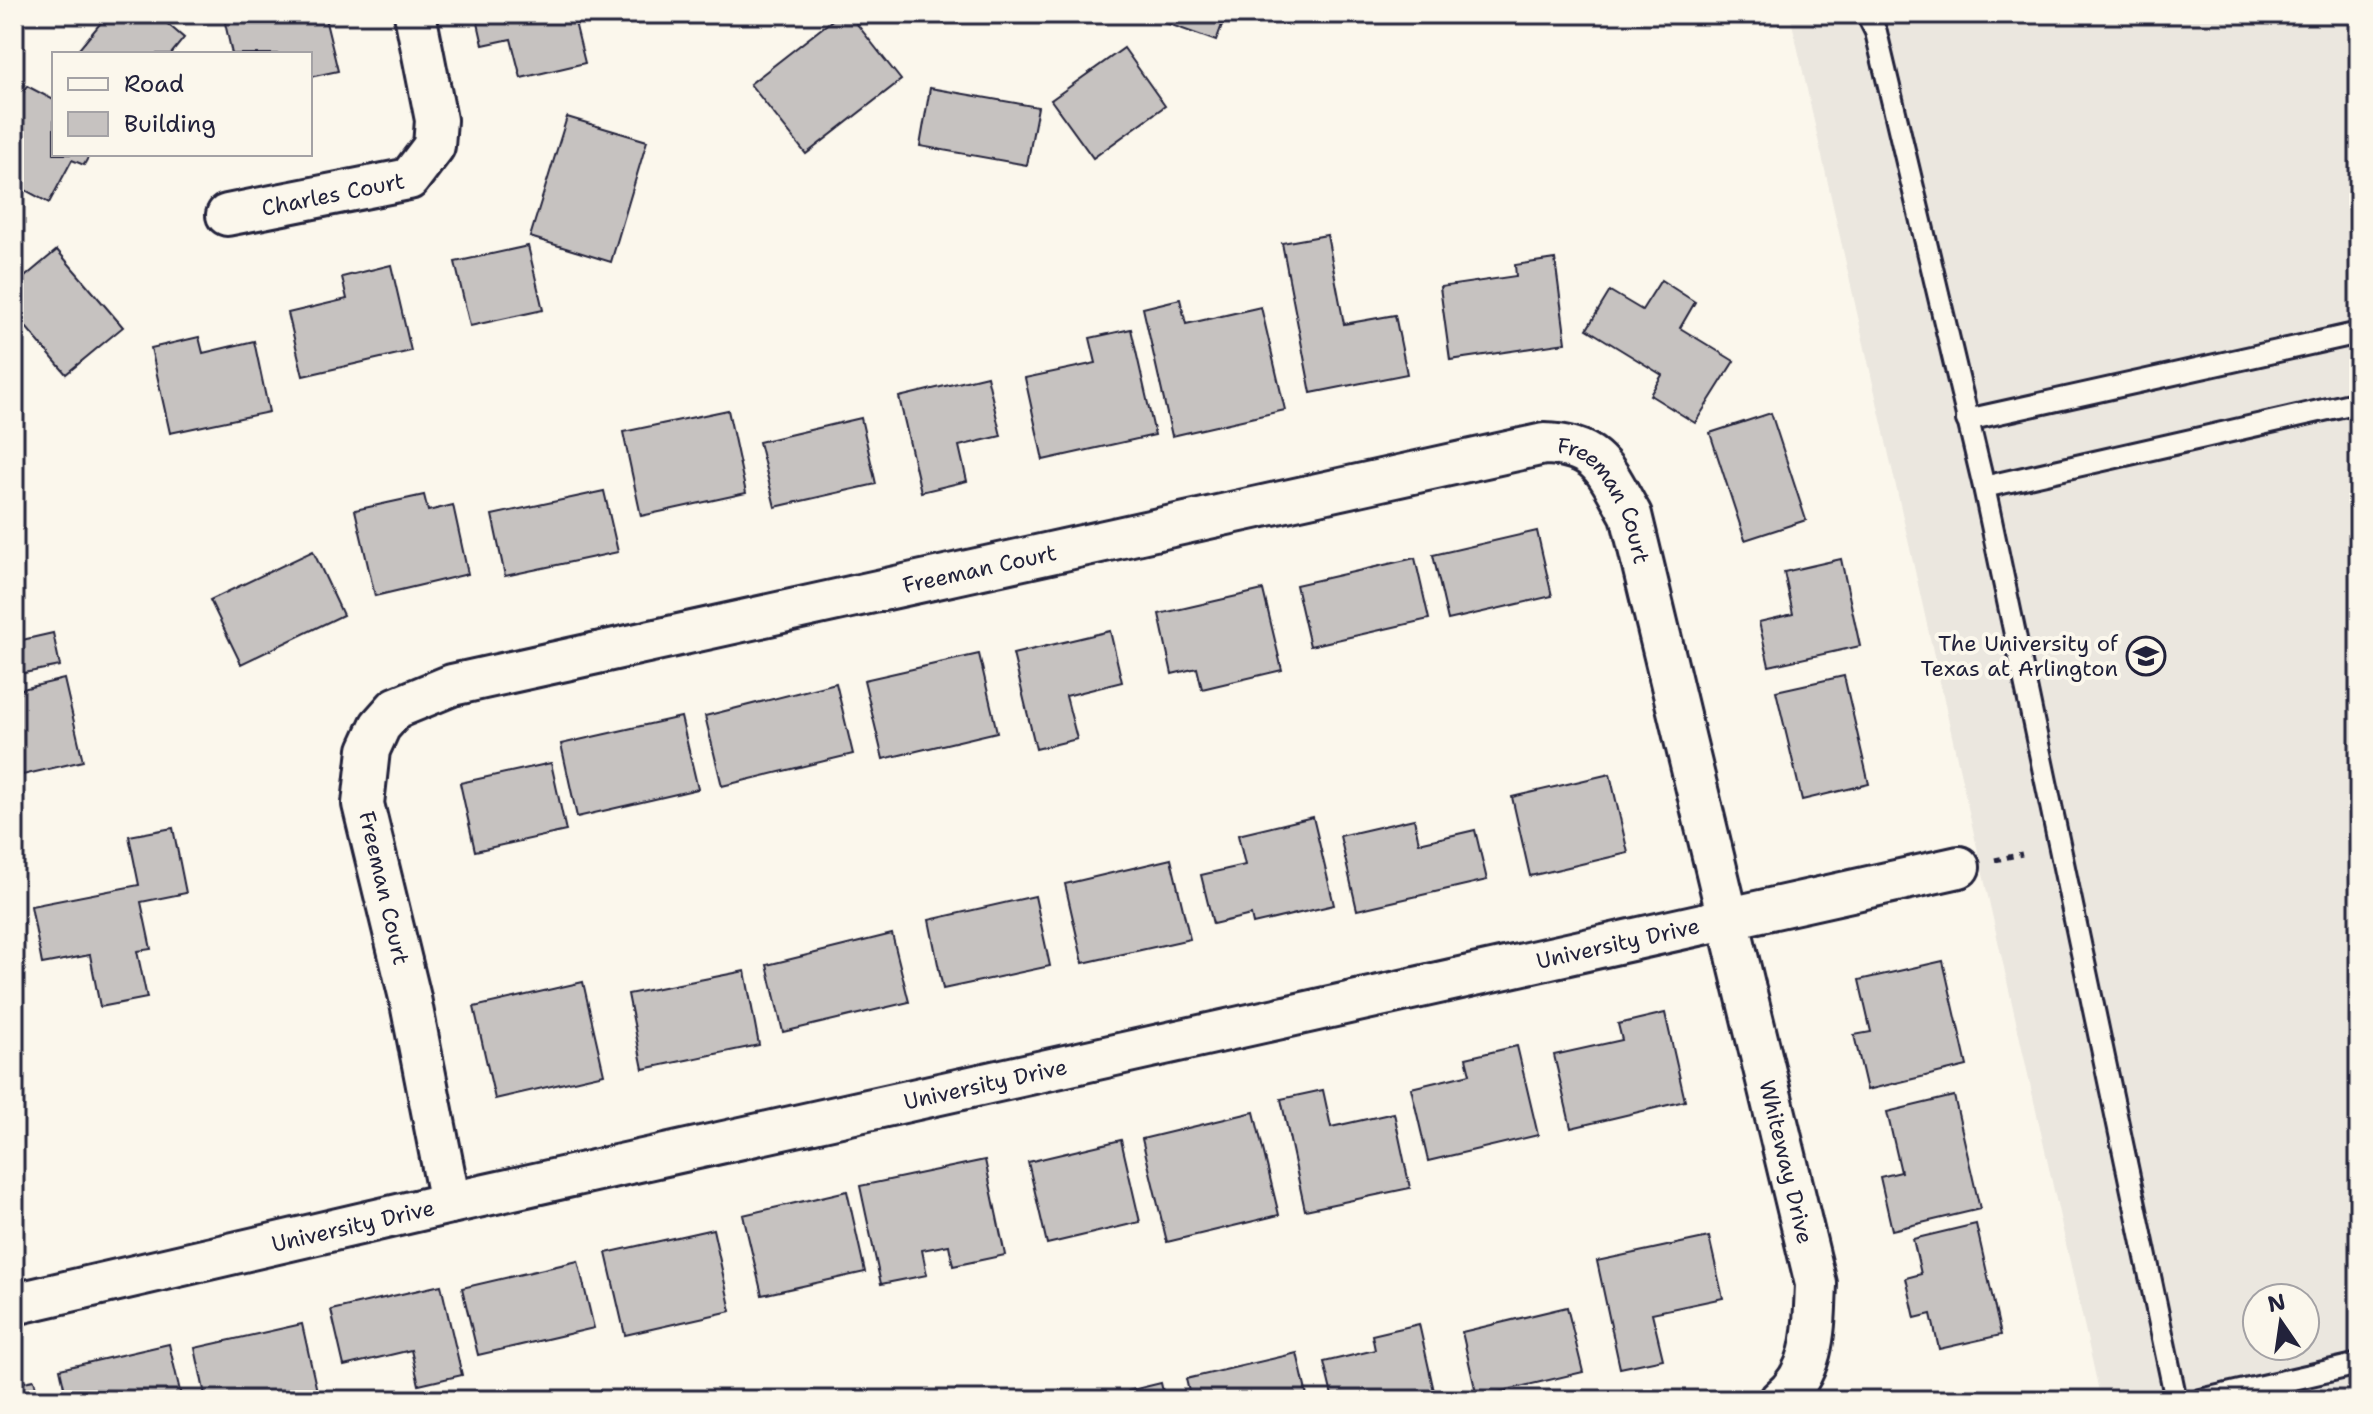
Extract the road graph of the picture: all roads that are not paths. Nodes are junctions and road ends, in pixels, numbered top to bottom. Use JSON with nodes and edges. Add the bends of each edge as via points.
{"nodes":[{"id":1,"x":415,"y":14,"type":"edge"},
{"id":2,"x":1867,"y":14,"type":"edge"},
{"id":3,"x":227,"y":215,"type":"dead end"},
{"id":4,"x":2359,"y":333,"type":"edge"},
{"id":5,"x":2359,"y":402,"type":"edge"},
{"id":6,"x":1967,"y":420,"type":"junction"},
{"id":7,"x":1984,"y":487,"type":"junction"},
{"id":8,"x":1959,"y":867,"type":"dead end"},
{"id":9,"x":1727,"y":918,"type":"junction"},
{"id":10,"x":450,"y":1203,"type":"junction"},
{"id":11,"x":14,"y":1304,"type":"edge"},
{"id":12,"x":2359,"y":1364,"type":"edge"},
{"id":13,"x":1780,"y":1400,"type":"edge"},
{"id":14,"x":2176,"y":1400,"type":"edge"},
{"id":15,"x":2201,"y":1400,"type":"edge"}],
"edges":[{"from":1,"to":3,"type":"street","name":"Charles Court","via":[[436,120],[434,146],[409,179]]},
{"from":2,"to":6,"type":"lane","via":[[1876,32]]},
{"from":4,"to":6,"type":"lane"},
{"from":5,"to":7,"type":"lane"},
{"from":6,"to":7,"type":"lane"},
{"from":7,"to":14,"type":"lane"},
{"from":8,"to":9,"type":"street","name":"University Drive"},
{"from":9,"to":10,"type":"street","name":"University Drive"},
{"from":9,"to":10,"type":"street","name":"Freeman Court","via":[[1631,515],[1605,469],[1587,452],[1565,444],[1544,444],[452,685],[396,708],[380,726],[369,750],[363,804],[410,998]]},
{"from":9,"to":13,"type":"street","name":"Whiteway Drive","via":[[1816,1284],[1813,1348],[1793,1390]]},
{"from":10,"to":11,"type":"street","name":"University Drive"},
{"from":12,"to":15,"type":"lane"}]}
